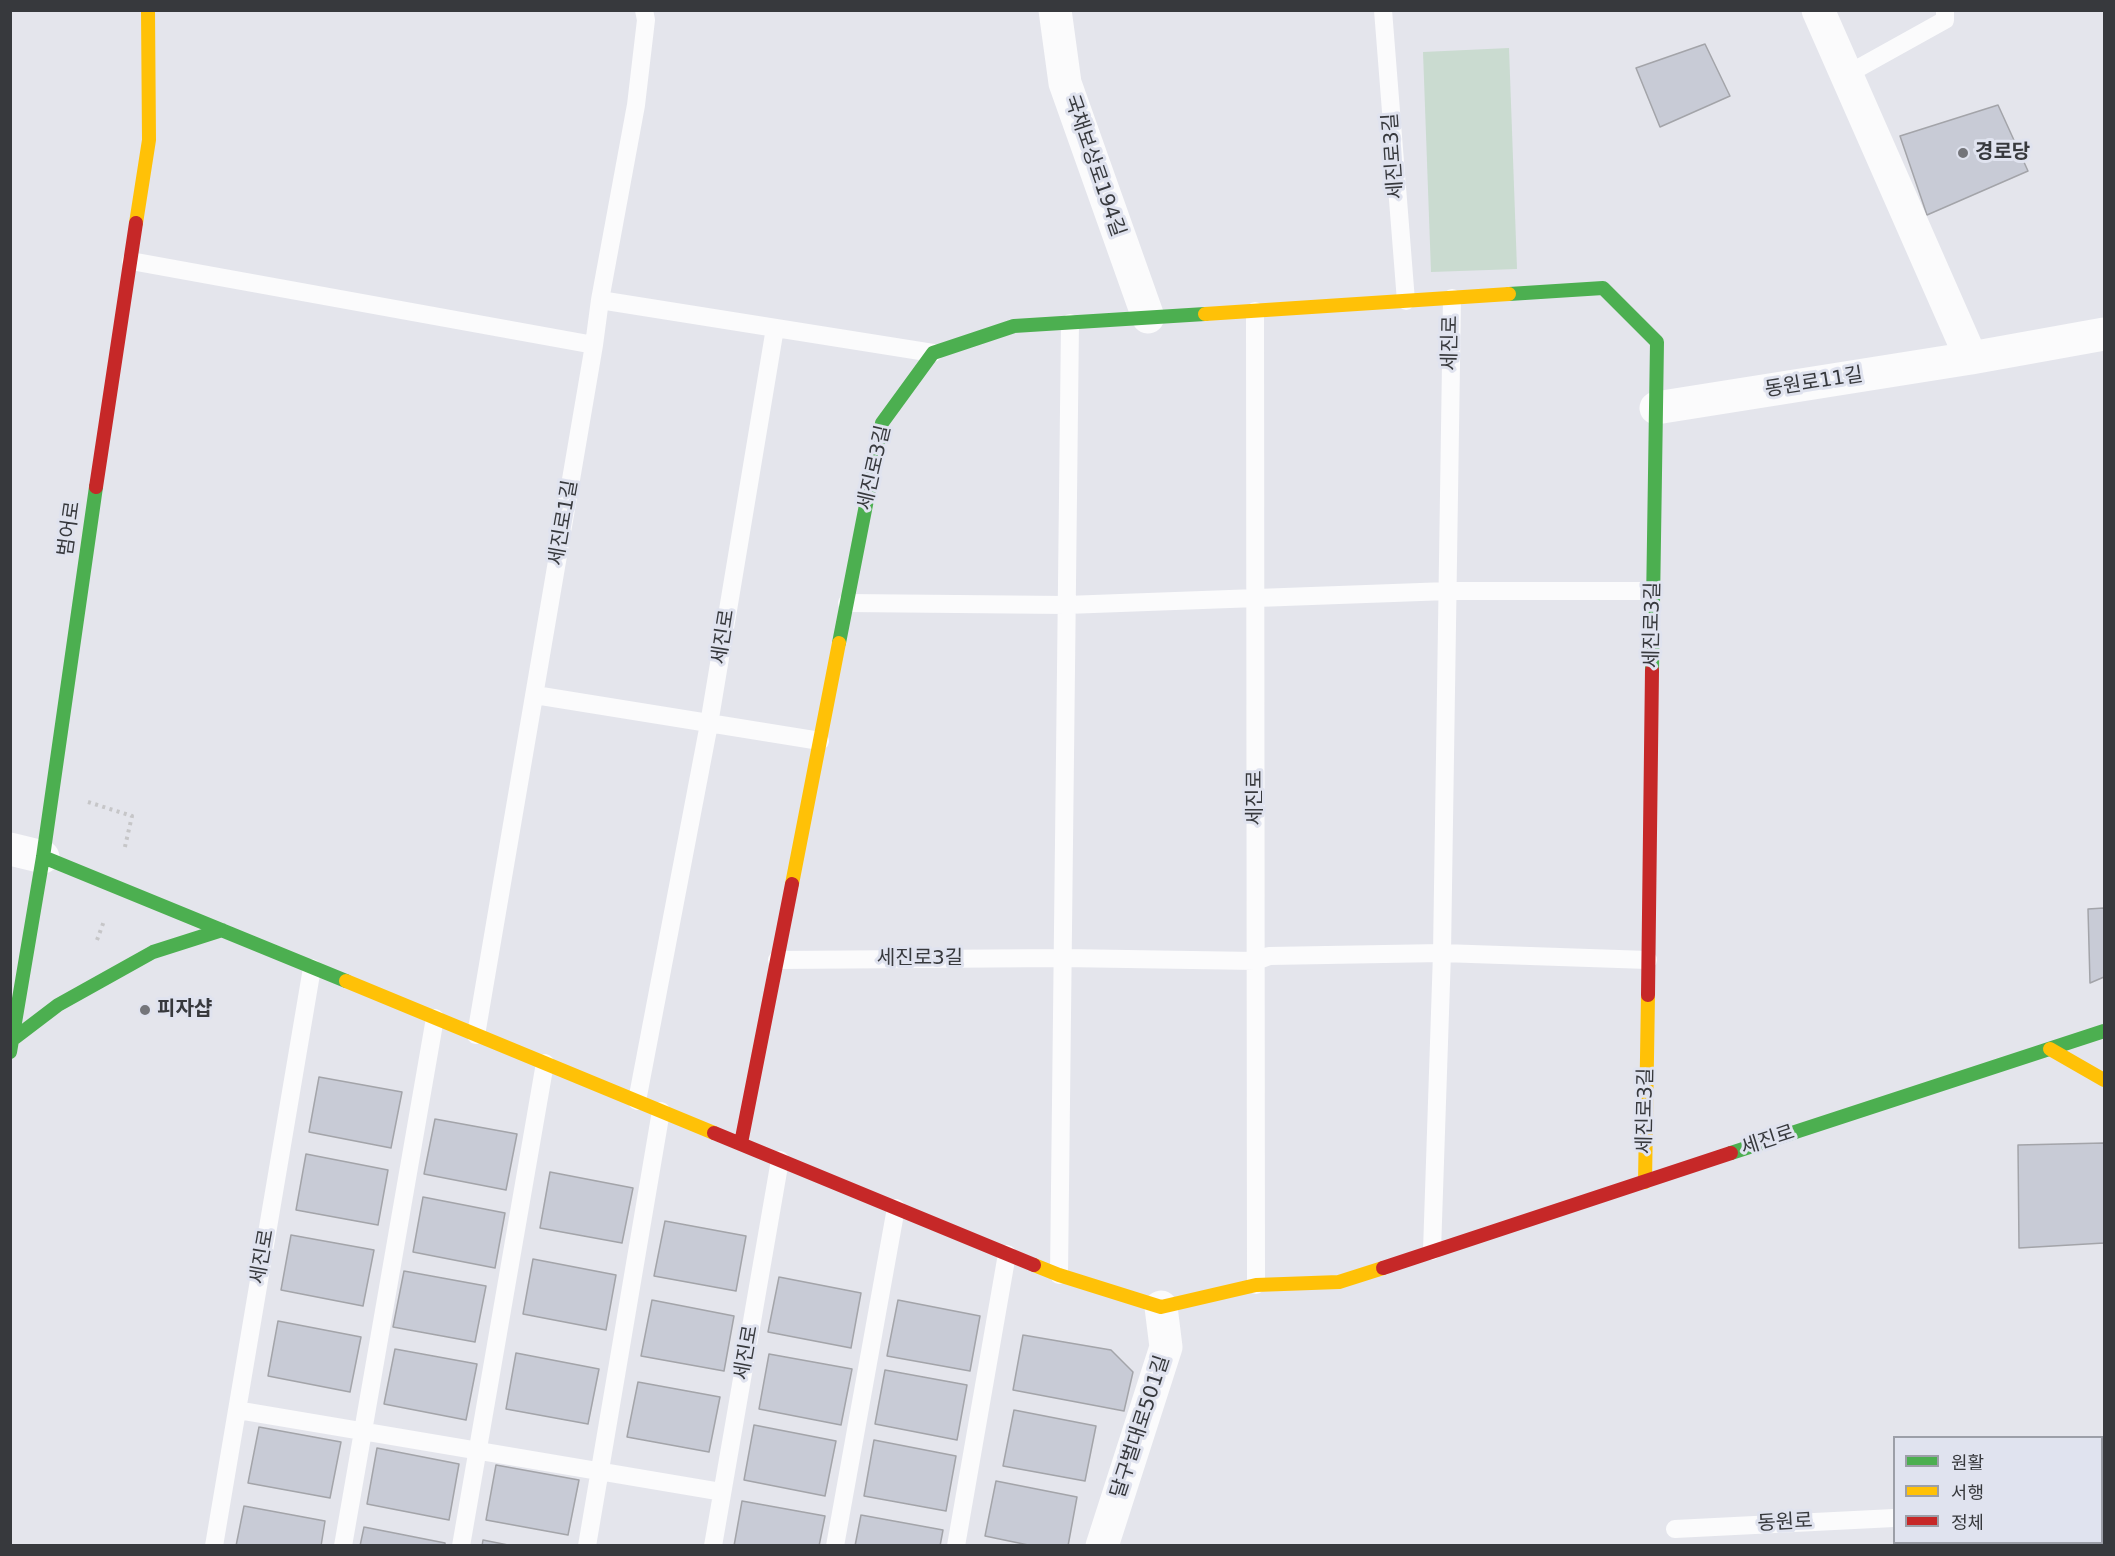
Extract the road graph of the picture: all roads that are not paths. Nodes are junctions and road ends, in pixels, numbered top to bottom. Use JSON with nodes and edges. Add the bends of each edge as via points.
{"nodes":[{"id":1,"x":148,"y":10,"type":"edge"},
{"id":2,"x":645,"y":10,"type":"edge"},
{"id":3,"x":1055,"y":10,"type":"edge"},
{"id":4,"x":1383,"y":10,"type":"edge"},
{"id":5,"x":1818,"y":10,"type":"edge"},
{"id":6,"x":1945,"y":10,"type":"edge"},
{"id":7,"x":1846,"y":75,"type":"junction"},
{"id":8,"x":130,"y":261,"type":"junction"},
{"id":9,"x":1452,"y":298,"type":"junction"},
{"id":10,"x":600,"y":300,"type":"junction"},
{"id":11,"x":1406,"y":301,"type":"junction"},
{"id":12,"x":1255,"y":311,"type":"junction"},
{"id":13,"x":1148,"y":317,"type":"junction"},
{"id":14,"x":1070,"y":323,"type":"junction"},
{"id":15,"x":775,"y":328,"type":"junction"},
{"id":16,"x":2104,"y":334,"type":"edge"},
{"id":17,"x":594,"y":345,"type":"junction"},
{"id":18,"x":933,"y":353,"type":"junction"},
{"id":19,"x":1971,"y":358,"type":"junction"},
{"id":20,"x":1656,"y":408,"type":"junction"},
{"id":21,"x":1448,"y":591,"type":"junction"},
{"id":22,"x":1654,"y":591,"type":"junction"},
{"id":23,"x":1256,"y":599,"type":"junction"},
{"id":24,"x":847,"y":603,"type":"junction"},
{"id":25,"x":1066,"y":606,"type":"junction"},
{"id":26,"x":535,"y":694,"type":"junction"},
{"id":27,"x":710,"y":724,"type":"junction"},
{"id":28,"x":820,"y":741,"type":"junction"},
{"id":29,"x":10,"y":849,"type":"edge"},
{"id":30,"x":43,"y":857,"type":"junction"},
{"id":31,"x":222,"y":930,"type":"junction"},
{"id":32,"x":1442,"y":953,"type":"junction"},
{"id":33,"x":1063,"y":958,"type":"junction"},
{"id":34,"x":777,"y":960,"type":"junction"},
{"id":35,"x":1648,"y":960,"type":"junction"},
{"id":36,"x":1256,"y":962,"type":"junction"},
{"id":37,"x":312,"y":968,"type":"junction"},
{"id":38,"x":435,"y":1018,"type":"junction"},
{"id":39,"x":2104,"y":1031,"type":"edge"},
{"id":40,"x":476,"y":1035,"type":"junction"},
{"id":41,"x":11,"y":1046,"type":"edge"},
{"id":42,"x":2050,"y":1049,"type":"junction"},
{"id":43,"x":545,"y":1063,"type":"junction"},
{"id":44,"x":2104,"y":1080,"type":"edge"},
{"id":45,"x":637,"y":1101,"type":"junction"},
{"id":46,"x":661,"y":1111,"type":"junction"},
{"id":47,"x":741,"y":1143,"type":"junction"},
{"id":48,"x":780,"y":1160,"type":"junction"},
{"id":49,"x":1645,"y":1182,"type":"junction"},
{"id":50,"x":896,"y":1208,"type":"junction"},
{"id":51,"x":1432,"y":1251,"type":"junction"},
{"id":52,"x":1007,"y":1254,"type":"junction"},
{"id":53,"x":1059,"y":1275,"type":"junction"},
{"id":54,"x":1256,"y":1286,"type":"junction"},
{"id":55,"x":1161,"y":1307,"type":"junction"},
{"id":56,"x":237,"y":1410,"type":"junction"},
{"id":57,"x":363,"y":1431,"type":"junction"},
{"id":58,"x":477,"y":1450,"type":"junction"},
{"id":59,"x":600,"y":1471,"type":"junction"},
{"id":60,"x":722,"y":1492,"type":"junction"},
{"id":61,"x":1893,"y":1518,"type":"edge"},
{"id":62,"x":1675,"y":1529,"type":"dead end"},
{"id":63,"x":214,"y":1545,"type":"edge"},
{"id":64,"x":343,"y":1545,"type":"edge"},
{"id":65,"x":461,"y":1545,"type":"edge"},
{"id":66,"x":587,"y":1545,"type":"edge"},
{"id":67,"x":713,"y":1545,"type":"edge"},
{"id":68,"x":835,"y":1545,"type":"edge"},
{"id":69,"x":956,"y":1545,"type":"edge"},
{"id":70,"x":1102,"y":1545,"type":"edge"}],
"edges":[{"from":1,"to":8,"type":"street","name":"범어로","via":[[149,140]]},
{"from":2,"to":10,"type":"lane","name":"세진로1길","via":[[636,105]]},
{"from":3,"to":13,"type":"street","name":"국채보상로194길","via":[[1065,83]]},
{"from":4,"to":11,"type":"lane","name":"세진로3길"},
{"from":5,"to":7,"type":"street"},
{"from":6,"to":7,"type":"lane","via":[[1945,20]]},
{"from":7,"to":19,"type":"street"},
{"from":8,"to":17,"type":"lane"},
{"from":8,"to":30,"type":"street","name":"범어로"},
{"from":9,"to":11,"type":"street","name":"세진로3길"},
{"from":9,"to":20,"type":"street","name":"세진로3길","via":[[1602,288],[1657,342]]},
{"from":9,"to":21,"type":"lane","name":"세진로"},
{"from":10,"to":15,"type":"lane"},
{"from":10,"to":17,"type":"lane","name":"세진로1길"},
{"from":11,"to":12,"type":"street","name":"세진로3길"},
{"from":12,"to":13,"type":"street","name":"세진로3길"},
{"from":12,"to":23,"type":"lane","name":"세진로"},
{"from":13,"to":14,"type":"street","name":"세진로3길"},
{"from":14,"to":18,"type":"street","name":"세진로3길","via":[[1014,326]]},
{"from":14,"to":25,"type":"lane"},
{"from":15,"to":18,"type":"lane"},
{"from":15,"to":27,"type":"lane","name":"세진로"},
{"from":16,"to":19,"type":"street","name":"동원로11길"},
{"from":17,"to":26,"type":"lane","name":"세진로1길"},
{"from":18,"to":24,"type":"street","name":"세진로3길","via":[[882,423]]},
{"from":19,"to":20,"type":"street","name":"동원로11길"},
{"from":20,"to":22,"type":"street","name":"세진로3길"},
{"from":21,"to":22,"type":"lane"},
{"from":21,"to":23,"type":"lane"},
{"from":21,"to":32,"type":"lane","name":"세진로"},
{"from":22,"to":35,"type":"street","name":"세진로3길"},
{"from":23,"to":25,"type":"lane"},
{"from":23,"to":36,"type":"lane","name":"세진로"},
{"from":24,"to":25,"type":"lane"},
{"from":24,"to":28,"type":"street","name":"세진로3길"},
{"from":25,"to":33,"type":"lane"},
{"from":26,"to":27,"type":"lane"},
{"from":26,"to":40,"type":"lane","name":"세진로1길"},
{"from":27,"to":28,"type":"lane"},
{"from":27,"to":45,"type":"lane","name":"세진로"},
{"from":28,"to":34,"type":"street","name":"세진로3길"},
{"from":29,"to":30,"type":"street"},
{"from":30,"to":31,"type":"street","name":"세진로"},
{"from":30,"to":41,"type":"street","name":"범어로"},
{"from":31,"to":37,"type":"street","name":"세진로"},
{"from":31,"to":41,"type":"street","via":[[153,952],[58,1005]]},
{"from":32,"to":35,"type":"lane","name":"세진로3길"},
{"from":32,"to":36,"type":"lane","name":"세진로3길","via":[[1269,956]]},
{"from":32,"to":51,"type":"lane","name":"세진로"},
{"from":33,"to":34,"type":"lane","name":"세진로3길"},
{"from":33,"to":36,"type":"lane","name":"세진로3길"},
{"from":33,"to":53,"type":"lane"},
{"from":34,"to":47,"type":"street","name":"세진로3길"},
{"from":35,"to":49,"type":"street","name":"세진로3길"},
{"from":36,"to":54,"type":"lane","name":"세진로"},
{"from":37,"to":38,"type":"street","name":"세진로"},
{"from":37,"to":56,"type":"lane","name":"세진로"},
{"from":38,"to":40,"type":"street","name":"세진로"},
{"from":38,"to":57,"type":"lane"},
{"from":39,"to":42,"type":"street","name":"세진로"},
{"from":40,"to":43,"type":"street","name":"세진로"},
{"from":42,"to":44,"type":"street"},
{"from":42,"to":49,"type":"street","name":"세진로"},
{"from":43,"to":45,"type":"street","name":"세진로"},
{"from":43,"to":58,"type":"lane"},
{"from":45,"to":46,"type":"street","name":"세진로"},
{"from":46,"to":47,"type":"street","name":"세진로"},
{"from":46,"to":59,"type":"lane"},
{"from":47,"to":48,"type":"street","name":"세진로"},
{"from":48,"to":50,"type":"street","name":"세진로"},
{"from":48,"to":60,"type":"lane","name":"세진로"},
{"from":49,"to":51,"type":"street","name":"세진로"},
{"from":50,"to":52,"type":"street","name":"세진로"},
{"from":50,"to":68,"type":"lane"},
{"from":51,"to":54,"type":"street","name":"세진로","via":[[1339,1282]]},
{"from":52,"to":53,"type":"street","name":"세진로"},
{"from":52,"to":69,"type":"lane"},
{"from":53,"to":55,"type":"street","name":"세진로"},
{"from":54,"to":55,"type":"street","name":"세진로"},
{"from":55,"to":70,"type":"street","name":"달구벌대로501길","via":[[1166,1347]]},
{"from":56,"to":57,"type":"lane"},
{"from":56,"to":63,"type":"lane","name":"세진로"},
{"from":57,"to":58,"type":"lane"},
{"from":57,"to":64,"type":"lane"},
{"from":58,"to":59,"type":"lane"},
{"from":58,"to":65,"type":"lane"},
{"from":59,"to":60,"type":"lane"},
{"from":59,"to":66,"type":"lane"},
{"from":60,"to":67,"type":"lane","name":"세진로"},
{"from":61,"to":62,"type":"lane","name":"동원로"}]}
